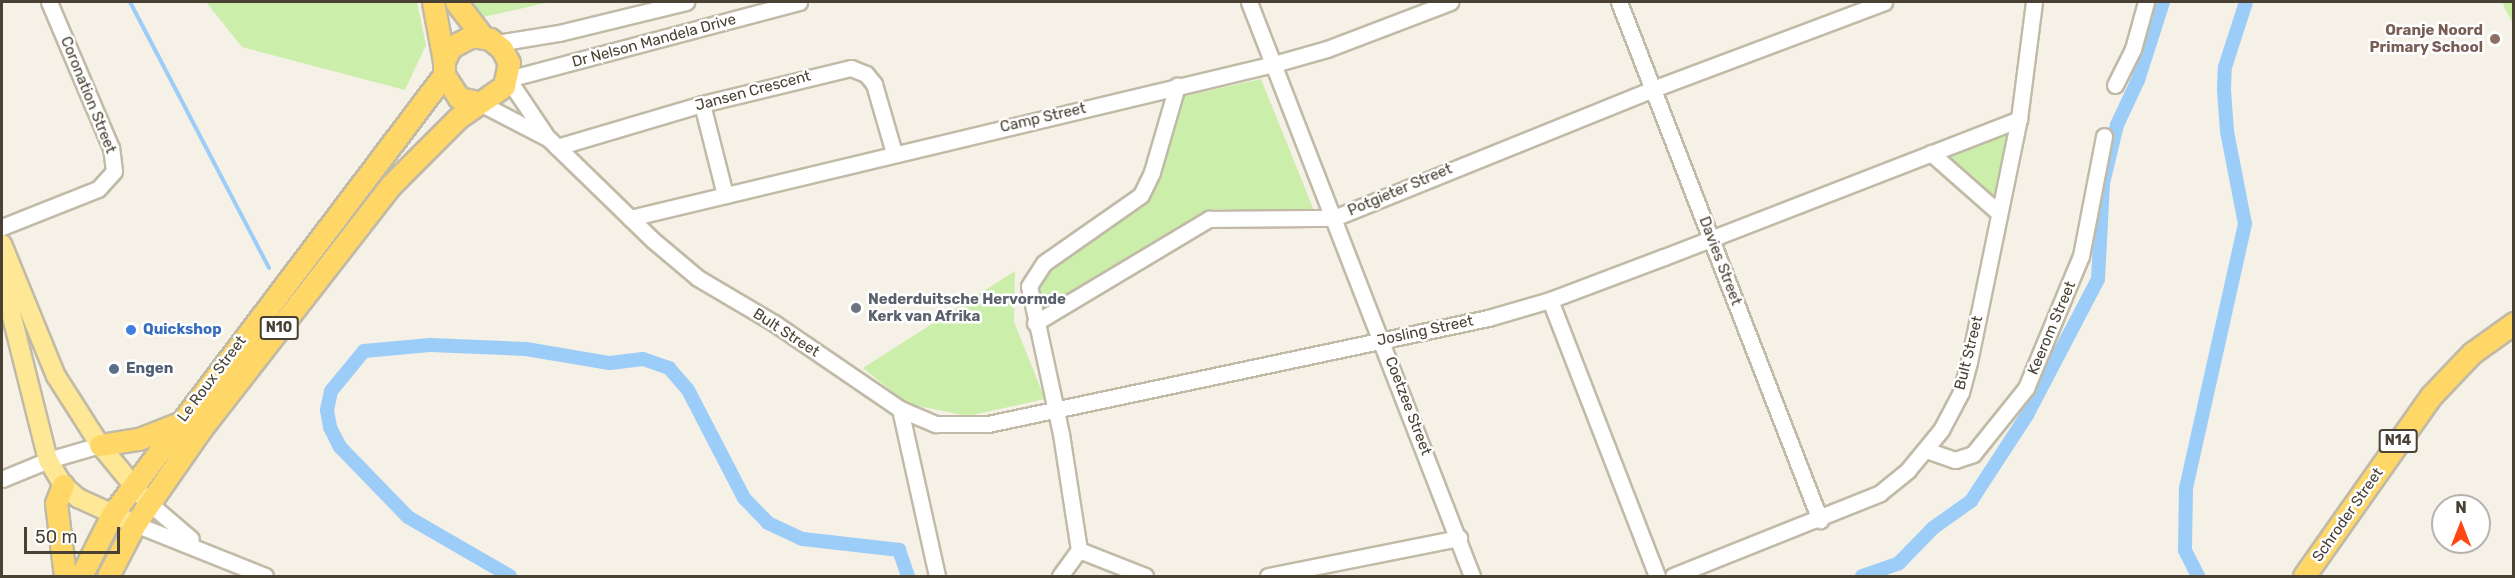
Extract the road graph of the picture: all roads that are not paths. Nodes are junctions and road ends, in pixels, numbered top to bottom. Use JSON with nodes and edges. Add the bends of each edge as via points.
{"nodes":[{"id":1,"x":49,"y":2,"type":"edge"},
{"id":2,"x":434,"y":2,"type":"edge"},
{"id":3,"x":456,"y":2,"type":"edge"},
{"id":4,"x":686,"y":2,"type":"edge"},
{"id":5,"x":799,"y":2,"type":"edge"},
{"id":6,"x":1249,"y":2,"type":"edge"},
{"id":7,"x":1450,"y":2,"type":"edge"},
{"id":8,"x":1619,"y":2,"type":"edge"},
{"id":9,"x":1884,"y":2,"type":"edge"},
{"id":10,"x":2034,"y":2,"type":"edge"},
{"id":11,"x":2146,"y":2,"type":"edge"},
{"id":12,"x":490,"y":40,"type":"junction"},
{"id":13,"x":1274,"y":64,"type":"junction"},
{"id":14,"x":444,"y":68,"type":"junction"},
{"id":15,"x":508,"y":79,"type":"junction"},
{"id":16,"x":2115,"y":85,"type":"dead end"},
{"id":17,"x":1177,"y":86,"type":"junction"},
{"id":18,"x":1653,"y":89,"type":"junction"},
{"id":19,"x":478,"y":102,"type":"junction"},
{"id":20,"x":702,"y":104,"type":"junction"},
{"id":21,"x":2019,"y":119,"type":"junction"},
{"id":22,"x":2104,"y":136,"type":"dead end"},
{"id":23,"x":553,"y":143,"type":"junction"},
{"id":24,"x":894,"y":153,"type":"junction"},
{"id":25,"x":1931,"y":153,"type":"junction"},
{"id":26,"x":725,"y":195,"type":"junction"},
{"id":27,"x":1998,"y":212,"type":"junction"},
{"id":28,"x":630,"y":218,"type":"junction"},
{"id":29,"x":1334,"y":218,"type":"junction"},
{"id":30,"x":2,"y":227,"type":"edge"},
{"id":31,"x":1712,"y":239,"type":"junction"},
{"id":32,"x":2,"y":244,"type":"edge"},
{"id":33,"x":3,"y":285,"type":"edge"},
{"id":34,"x":1550,"y":300,"type":"junction"},
{"id":35,"x":1035,"y":323,"type":"junction"},
{"id":36,"x":2514,"y":323,"type":"edge"},
{"id":37,"x":1382,"y":340,"type":"junction"},
{"id":38,"x":900,"y":410,"type":"junction"},
{"id":39,"x":1056,"y":411,"type":"junction"},
{"id":40,"x":179,"y":423,"type":"junction"},
{"id":41,"x":100,"y":445,"type":"junction"},
{"id":42,"x":1926,"y":450,"type":"junction"},
{"id":43,"x":48,"y":460,"type":"junction"},
{"id":44,"x":2,"y":479,"type":"edge"},
{"id":45,"x":63,"y":485,"type":"junction"},
{"id":46,"x":132,"y":486,"type":"junction"},
{"id":47,"x":149,"y":503,"type":"junction"},
{"id":48,"x":113,"y":513,"type":"junction"},
{"id":49,"x":1820,"y":520,"type":"junction"},
{"id":50,"x":135,"y":524,"type":"junction"},
{"id":51,"x":1459,"y":538,"type":"junction"},
{"id":52,"x":200,"y":547,"type":"junction"},
{"id":53,"x":1079,"y":550,"type":"junction"},
{"id":54,"x":65,"y":576,"type":"edge"},
{"id":55,"x":81,"y":576,"type":"edge"},
{"id":56,"x":108,"y":576,"type":"edge"},
{"id":57,"x":265,"y":576,"type":"edge"},
{"id":58,"x":937,"y":576,"type":"edge"},
{"id":59,"x":1060,"y":576,"type":"edge"},
{"id":60,"x":1145,"y":576,"type":"edge"},
{"id":61,"x":1268,"y":576,"type":"edge"},
{"id":62,"x":1472,"y":576,"type":"edge"},
{"id":63,"x":1657,"y":576,"type":"edge"},
{"id":64,"x":1673,"y":576,"type":"edge"},
{"id":65,"x":2304,"y":576,"type":"edge"}],
"edges":[{"from":1,"to":30,"type":"street","name":"Coronation Street","via":[[111,148],[114,171],[98,189]]},
{"from":2,"to":14,"type":"highway"},
{"from":3,"to":12,"type":"highway"},
{"from":4,"to":12,"type":"street","name":"Dr Nelson Mandela Drive","via":[[559,33]]},
{"from":5,"to":15,"type":"street","name":"Dr Nelson Mandela Drive"},
{"from":6,"to":13,"type":"street","name":"Coetzee Street"},
{"from":7,"to":13,"type":"street","name":"Camp Street","via":[[1327,49]]},
{"from":8,"to":18,"type":"street","name":"Davies Street"},
{"from":9,"to":18,"type":"street","name":"Potgieter Street"},
{"from":10,"to":21,"type":"street","name":"Bult Street"},
{"from":11,"to":16,"type":"street","via":[[2133,49]]},
{"from":12,"to":14,"type":"highway","number":"N10","via":[[457,42]]},
{"from":12,"to":15,"type":"highway","via":[[509,63]]},
{"from":13,"to":17,"type":"street","name":"Camp Street"},
{"from":13,"to":29,"type":"street","name":"Coetzee Street"},
{"from":14,"to":19,"type":"highway","via":[[459,98]]},
{"from":14,"to":40,"type":"highway","name":"Le Roux Street","number":"N10"},
{"from":15,"to":19,"type":"highway","number":"N10","via":[[496,96]]},
{"from":15,"to":23,"type":"street","name":"Bult Street"},
{"from":17,"to":24,"type":"street","name":"Camp Street"},
{"from":17,"to":35,"type":"street","via":[[1142,193],[1040,267],[1029,286]]},
{"from":18,"to":29,"type":"street","name":"Potgieter Street"},
{"from":18,"to":31,"type":"street","name":"Davies Street"},
{"from":19,"to":23,"type":"street","name":"Bult Street"},
{"from":19,"to":47,"type":"highway","name":"Le Roux Street","number":"N10","via":[[426,147],[391,185],[201,429]]},
{"from":20,"to":23,"type":"street","name":"Jansen Crescent"},
{"from":20,"to":24,"type":"street","name":"Jansen Crescent","via":[[837,69],[858,69],[874,84]]},
{"from":20,"to":26,"type":"street"},
{"from":21,"to":25,"type":"street","name":"Josling Street"},
{"from":21,"to":27,"type":"street","name":"Bult Street"},
{"from":22,"to":42,"type":"street","name":"Keerom Street","via":[[2081,256],[2026,388],[1973,454],[1955,460]]},
{"from":23,"to":28,"type":"street","name":"Bult Street"},
{"from":24,"to":26,"type":"street","name":"Camp Street"},
{"from":25,"to":27,"type":"street"},
{"from":25,"to":31,"type":"street","name":"Josling Street"},
{"from":26,"to":28,"type":"street","name":"Camp Street"},
{"from":27,"to":42,"type":"street","name":"Bult Street","via":[[1966,375],[1952,412]]},
{"from":28,"to":38,"type":"street","name":"Bult Street","via":[[698,278],[799,340]]},
{"from":29,"to":35,"type":"street","name":"Potgieter Street","via":[[1209,219]]},
{"from":29,"to":37,"type":"street","name":"Coetzee Street"},
{"from":31,"to":34,"type":"street","name":"Josling Street"},
{"from":31,"to":49,"type":"street","name":"Davies Street"},
{"from":32,"to":41,"type":"main road","via":[[56,376]]},
{"from":33,"to":43,"type":"main road"},
{"from":34,"to":37,"type":"street","name":"Josling Street","via":[[1488,318]]},
{"from":34,"to":63,"type":"street"},
{"from":35,"to":39,"type":"street"},
{"from":36,"to":65,"type":"highway","name":"Schroder Street","number":"N14","via":[[2472,353],[2424,404],[2337,535]]},
{"from":37,"to":39,"type":"street","name":"Josling Street"},
{"from":37,"to":51,"type":"street","name":"Coetzee Street"},
{"from":38,"to":39,"type":"street","name":"Josling Street","via":[[929,422],[953,426]]},
{"from":38,"to":58,"type":"street"},
{"from":39,"to":53,"type":"street"},
{"from":40,"to":41,"type":"highway","via":[[145,437]]},
{"from":40,"to":46,"type":"highway","name":"Le Roux Street","number":"N10"},
{"from":41,"to":43,"type":"street"},
{"from":41,"to":46,"type":"main road"},
{"from":42,"to":49,"type":"street","name":"Bult Street","via":[[1891,487]]},
{"from":43,"to":44,"type":"street"},
{"from":43,"to":45,"type":"main road"},
{"from":45,"to":48,"type":"main road","via":[[78,498]]},
{"from":45,"to":54,"type":"highway","via":[[56,503]]},
{"from":46,"to":47,"type":"main road"},
{"from":46,"to":48,"type":"highway","name":"Le Roux Street","number":"N10"},
{"from":47,"to":50,"type":"highway","name":"Le Roux Street","number":"N10"},
{"from":47,"to":52,"type":"street"},
{"from":48,"to":50,"type":"main road"},
{"from":48,"to":55,"type":"highway","name":"Le Roux Street","number":"N10"},
{"from":49,"to":64,"type":"street","name":"Bult Street"},
{"from":50,"to":52,"type":"street"},
{"from":50,"to":56,"type":"highway","name":"Le Roux Street","number":"N10"},
{"from":51,"to":61,"type":"street"},
{"from":51,"to":62,"type":"street","name":"Coetzee Street"},
{"from":52,"to":57,"type":"street","via":[[229,565]]},
{"from":53,"to":59,"type":"street"},
{"from":53,"to":60,"type":"street"}]}
